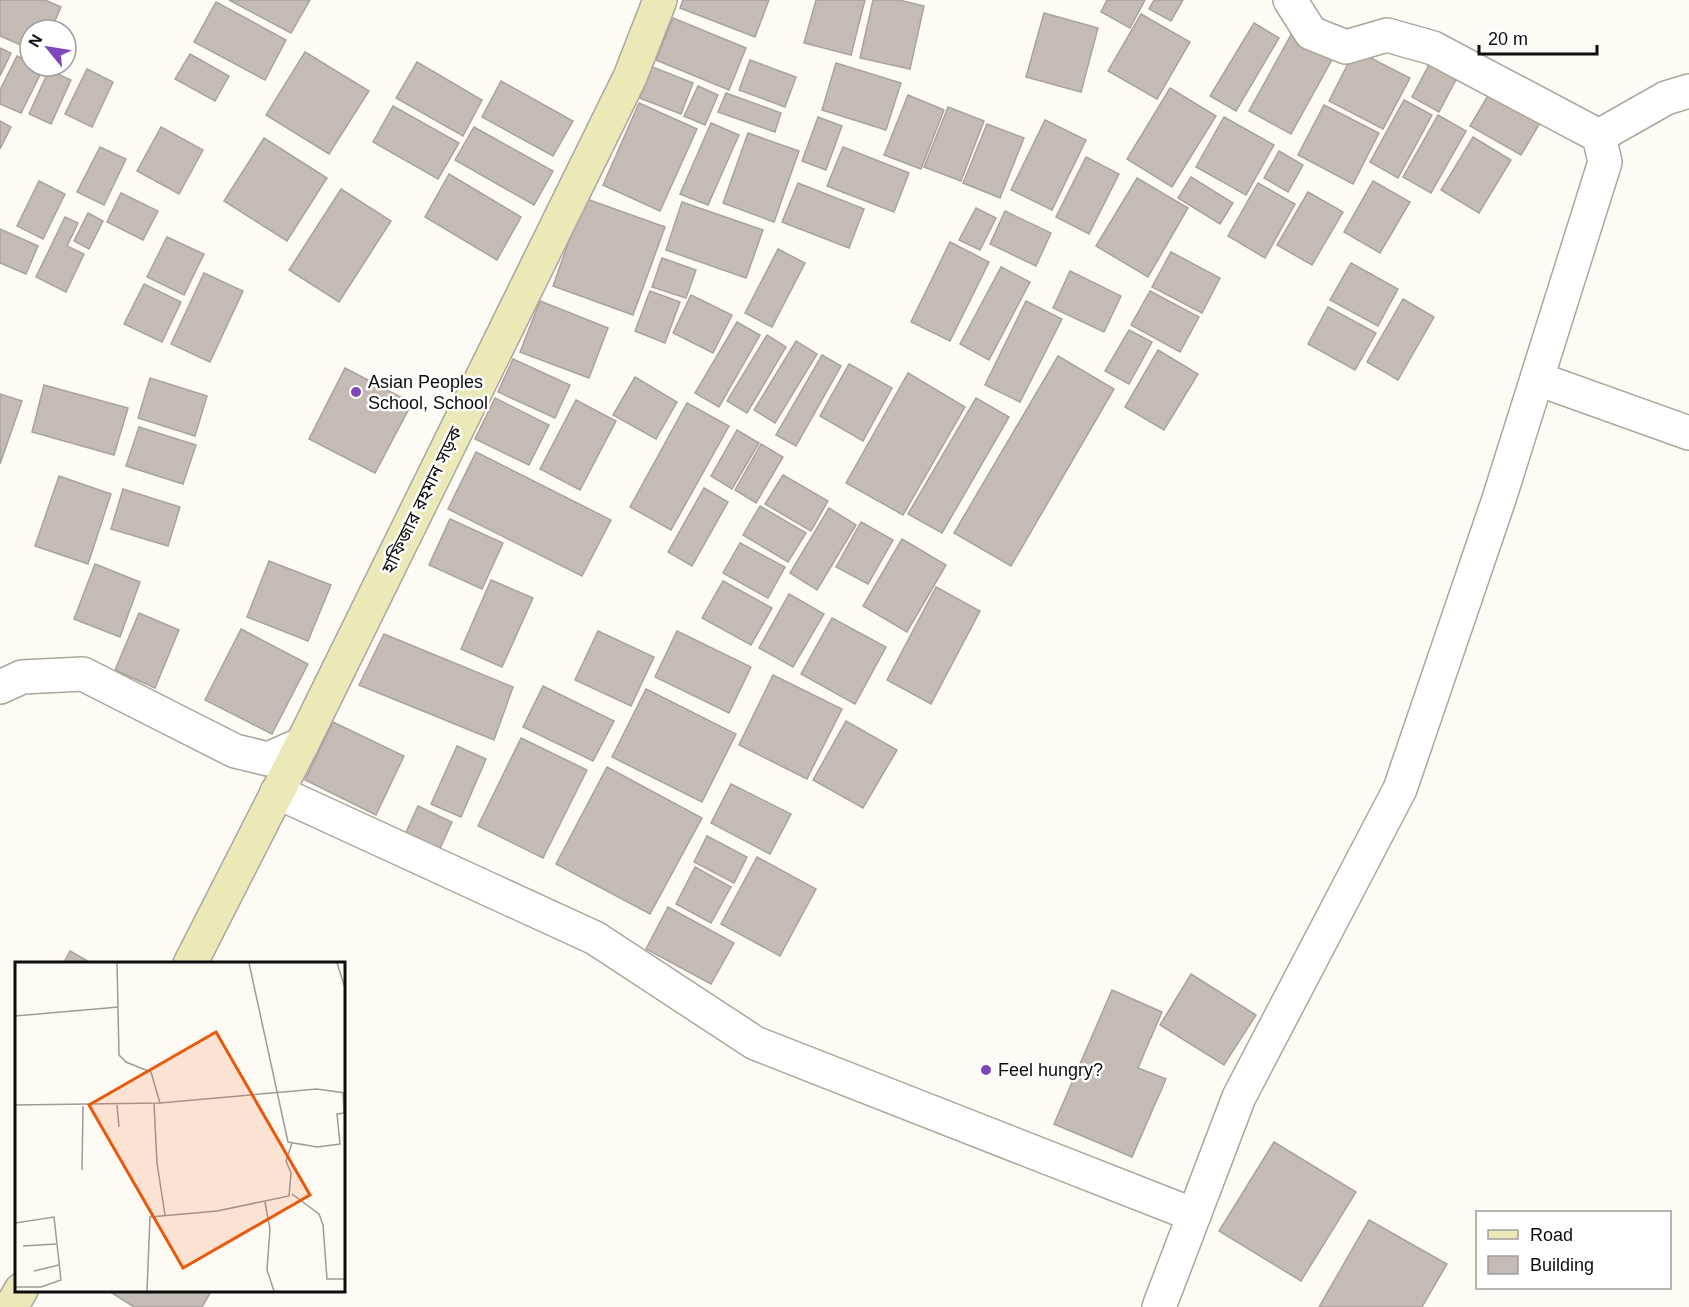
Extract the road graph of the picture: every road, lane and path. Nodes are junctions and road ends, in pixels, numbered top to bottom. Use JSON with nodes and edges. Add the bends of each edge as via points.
{"nodes":[{"id":1,"x":660,"y":0,"type":"edge"},
{"id":2,"x":1290,"y":0,"type":"edge"},
{"id":3,"x":1689,"y":91,"type":"edge"},
{"id":4,"x":1599,"y":135,"type":"junction"},
{"id":5,"x":1538,"y":379,"type":"junction"},
{"id":6,"x":1689,"y":433,"type":"edge"},
{"id":7,"x":0,"y":687,"type":"edge"},
{"id":8,"x":302,"y":744,"type":"junction"},
{"id":9,"x":277,"y":792,"type":"junction"},
{"id":10,"x":191,"y":962,"type":"edge"},
{"id":11,"x":1194,"y":1215,"type":"junction"},
{"id":12,"x":20,"y":1292,"type":"edge"},
{"id":13,"x":11,"y":1307,"type":"edge"},
{"id":14,"x":1159,"y":1307,"type":"edge"}],
"edges":[{"from":1,"to":8,"type":"street","name":"হাফিজার রহমান সড়ক","via":[[630,77]]},
{"from":2,"to":4,"type":"street","via":[[1311,33],[1346,47],[1387,35],[1433,48]]},
{"from":3,"to":4,"type":"street","via":[[1666,98]]},
{"from":4,"to":5,"type":"street","via":[[1605,162]]},
{"from":5,"to":6,"type":"street"},
{"from":5,"to":11,"type":"street","via":[[1400,789],[1239,1097]]},
{"from":7,"to":8,"type":"street","via":[[22,677],[83,674],[235,751],[268,759]]},
{"from":8,"to":9,"type":"street","name":"হাফিজার রহমান সড়ক"},
{"from":9,"to":10,"type":"street","name":"হাফিজার রহমান সড়ক"},
{"from":9,"to":11,"type":"street","via":[[595,938],[755,1043]]},
{"from":11,"to":14,"type":"street"},
{"from":12,"to":13,"type":"street"}]}
